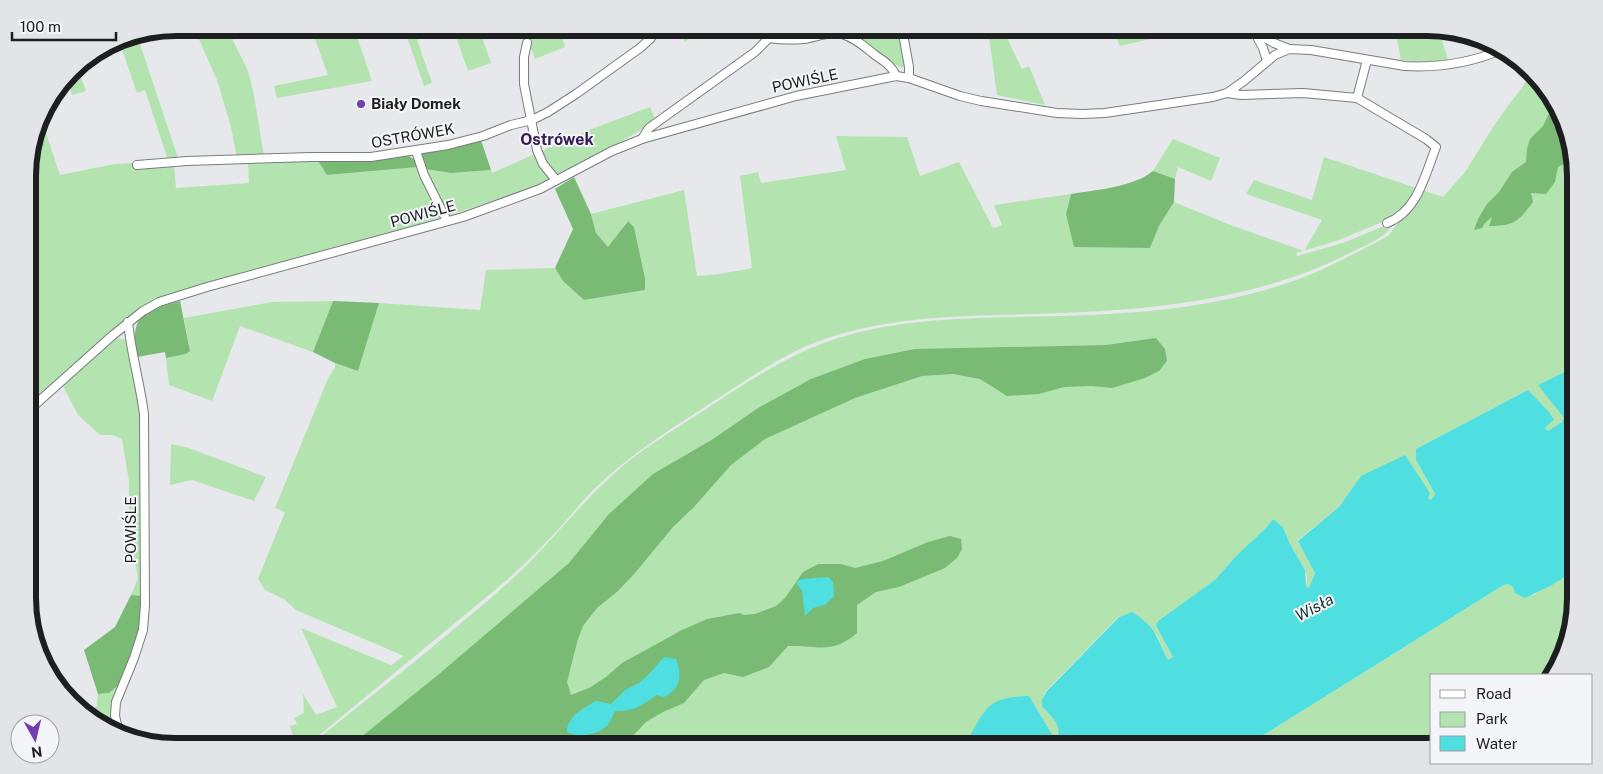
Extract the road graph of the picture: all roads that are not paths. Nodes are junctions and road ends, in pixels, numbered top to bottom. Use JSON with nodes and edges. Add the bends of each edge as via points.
{"nodes":[{"id":1,"x":652,"y":36,"type":"edge"},
{"id":2,"x":814,"y":36,"type":"edge"},
{"id":3,"x":848,"y":36,"type":"edge"},
{"id":4,"x":903,"y":36,"type":"edge"},
{"id":5,"x":1256,"y":36,"type":"edge"},
{"id":6,"x":1263,"y":36,"type":"edge"},
{"id":7,"x":769,"y":38,"type":"joint"},
{"id":8,"x":527,"y":43,"type":"dead end"},
{"id":9,"x":1289,"y":49,"type":"junction"},
{"id":10,"x":1492,"y":53,"type":"edge"},
{"id":11,"x":1367,"y":60,"type":"junction"},
{"id":12,"x":1267,"y":61,"type":"junction"},
{"id":13,"x":896,"y":76,"type":"junction"},
{"id":14,"x":909,"y":78,"type":"junction"},
{"id":15,"x":1227,"y":93,"type":"junction"},
{"id":16,"x":1357,"y":98,"type":"junction"},
{"id":17,"x":532,"y":120,"type":"junction"},
{"id":18,"x":642,"y":139,"type":"junction"},
{"id":19,"x":416,"y":151,"type":"junction"},
{"id":20,"x":137,"y":164,"type":"dead end"},
{"id":21,"x":556,"y":180,"type":"junction"},
{"id":22,"x":447,"y":221,"type":"junction"},
{"id":23,"x":1387,"y":223,"type":"dead end"},
{"id":24,"x":128,"y":322,"type":"junction"},
{"id":25,"x":36,"y":403,"type":"edge"},
{"id":26,"x":117,"y":724,"type":"edge"}],
"edges":[{"from":1,"to":17,"type":"street","name":"OSTRÓWEK","via":[[562,104]]},
{"from":2,"to":7,"type":"street","via":[[782,40]]},
{"from":3,"to":13,"type":"street","via":[[893,68]]},
{"from":4,"to":14,"type":"street"},
{"from":5,"to":12,"type":"street"},
{"from":6,"to":9,"type":"street"},
{"from":7,"to":18,"type":"street","via":[[755,52],[650,128]]},
{"from":8,"to":17,"type":"street","via":[[523,71]]},
{"from":9,"to":11,"type":"street"},
{"from":9,"to":12,"type":"street","name":"POWIŚLE"},
{"from":10,"to":11,"type":"street","via":[[1469,61],[1437,66],[1406,66]]},
{"from":11,"to":16,"type":"street"},
{"from":12,"to":15,"type":"street","name":"POWIŚLE"},
{"from":13,"to":14,"type":"street","name":"POWIŚLE"},
{"from":13,"to":18,"type":"street","name":"POWIŚLE","via":[[787,98]]},
{"from":14,"to":15,"type":"street","name":"POWIŚLE","via":[[1004,106],[1057,113],[1105,113]]},
{"from":15,"to":16,"type":"street","via":[[1303,93]]},
{"from":16,"to":23,"type":"street","via":[[1436,147],[1414,202]]},
{"from":17,"to":19,"type":"street","name":"OSTRÓWEK","via":[[483,136]]},
{"from":17,"to":21,"type":"street","via":[[539,156]]},
{"from":18,"to":21,"type":"street","name":"POWIŚLE","via":[[612,150]]},
{"from":19,"to":20,"type":"street","name":"OSTRÓWEK","via":[[372,157]]},
{"from":19,"to":22,"type":"street"},
{"from":21,"to":22,"type":"street","name":"POWIŚLE","via":[[521,196]]},
{"from":22,"to":24,"type":"street","name":"POWIŚLE","via":[[178,295],[142,311]]},
{"from":24,"to":25,"type":"street","name":"POWIŚLE"},
{"from":24,"to":26,"type":"street","name":"POWIŚLE","via":[[144,414],[145,606],[141,640],[116,702]]}]}
